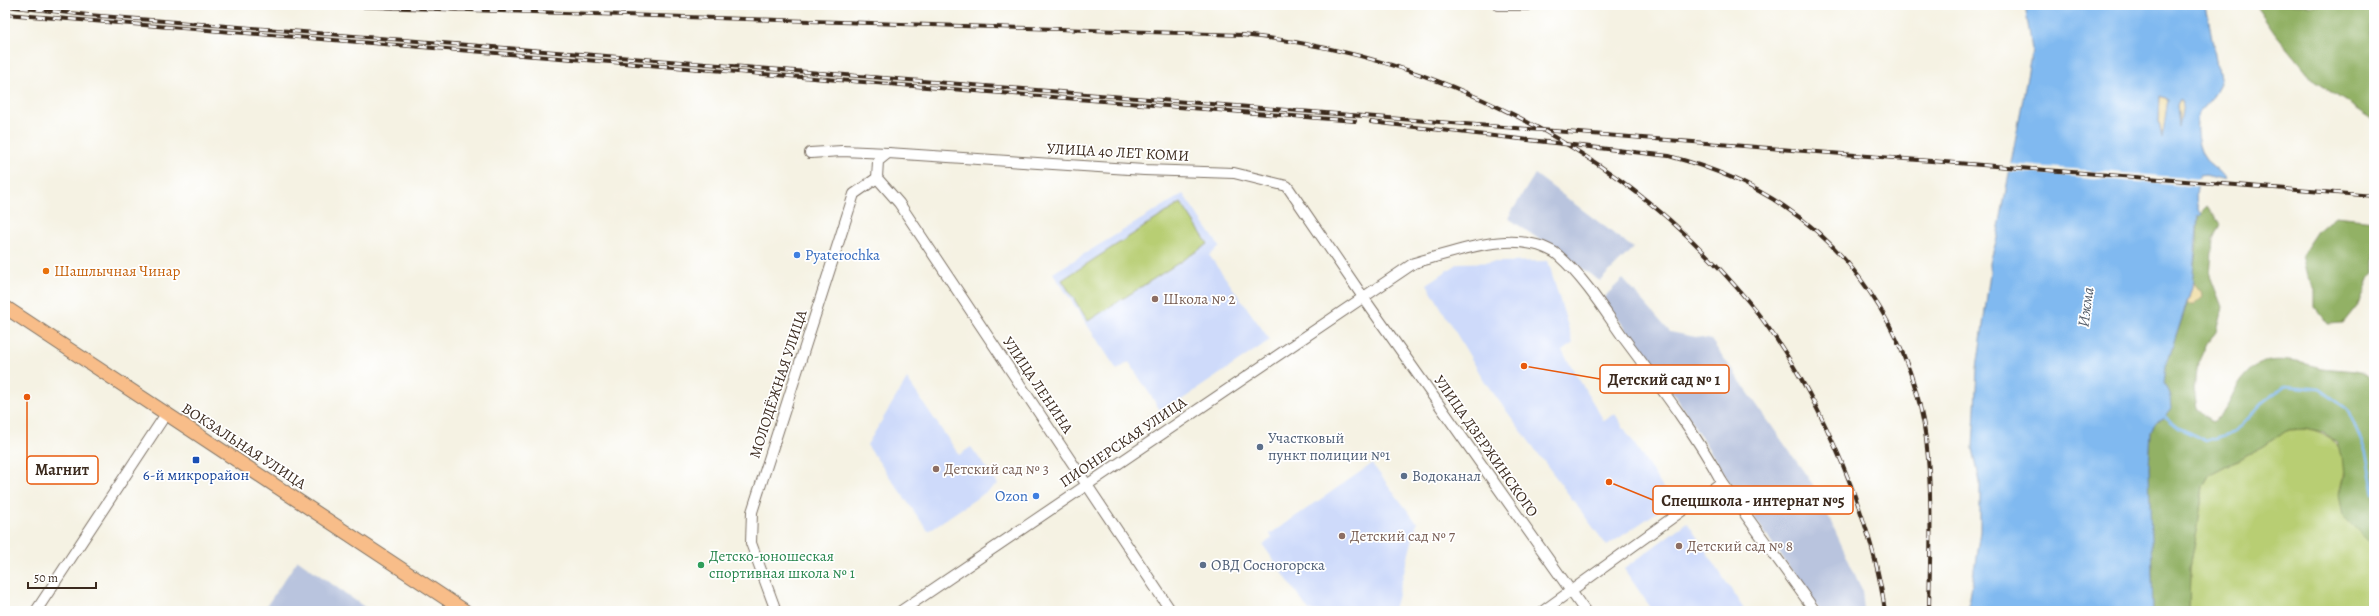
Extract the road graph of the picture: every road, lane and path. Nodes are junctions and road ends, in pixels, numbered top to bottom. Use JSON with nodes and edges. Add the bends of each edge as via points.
{"nodes":[{"id":1,"x":1498,"y":5,"type":"edge"},
{"id":2,"x":1528,"y":5,"type":"edge"},
{"id":3,"x":810,"y":153,"type":"dead end"},
{"id":4,"x":888,"y":153,"type":"junction"},
{"id":5,"x":877,"y":178,"type":"junction"},
{"id":6,"x":1363,"y":297,"type":"junction"},
{"id":7,"x":5,"y":307,"type":"edge"},
{"id":8,"x":166,"y":414,"type":"junction"},
{"id":9,"x":1722,"y":482,"type":"junction"},
{"id":10,"x":1087,"y":485,"type":"junction"},
{"id":11,"x":1572,"y":592,"type":"junction"},
{"id":12,"x":36,"y":611,"type":"edge"},
{"id":13,"x":465,"y":611,"type":"edge"},
{"id":14,"x":776,"y":611,"type":"edge"},
{"id":15,"x":900,"y":611,"type":"edge"},
{"id":16,"x":1171,"y":611,"type":"edge"},
{"id":17,"x":1544,"y":611,"type":"edge"},
{"id":18,"x":1585,"y":611,"type":"edge"},
{"id":19,"x":1815,"y":611,"type":"edge"}],
"edges":[{"from":1,"to":2,"type":"street"},
{"from":3,"to":4,"type":"street","name":"УЛИЦА 40 ЛЕТ КОМИ"},
{"from":4,"to":5,"type":"street","via":[[878,161]]},
{"from":4,"to":6,"type":"street","name":"УЛИЦА 40 ЛЕТ КОМИ","via":[[1144,170],[1234,173],[1287,186]]},
{"from":5,"to":10,"type":"street","name":"УЛИЦА ЛЕНИНА","via":[[899,203]]},
{"from":5,"to":14,"type":"street","name":"МОЛОДЁЖНАЯ УЛИЦА","via":[[854,194],[752,512],[751,543]]},
{"from":6,"to":9,"type":"street","name":"ПИОНЕРСКАЯ УЛИЦА","via":[[1414,262],[1478,246],[1532,244],[1559,256],[1587,288],[1666,395],[1711,461]]},
{"from":6,"to":10,"type":"street","name":"ПИОНЕРСКАЯ УЛИЦА"},
{"from":6,"to":11,"type":"street","name":"УЛИЦА ДЗЕРЖИНСКОГО"},
{"from":7,"to":8,"type":"main road","name":"ВОКЗАЛЬНАЯ УЛИЦА"},
{"from":8,"to":12,"type":"street"},
{"from":8,"to":13,"type":"main road","name":"ВОКЗАЛЬНАЯ УЛИЦА"},
{"from":9,"to":11,"type":"street"},
{"from":9,"to":19,"type":"street","name":"ПИОНЕРСКАЯ УЛИЦА"},
{"from":10,"to":15,"type":"street","name":"ПИОНЕРСКАЯ УЛИЦА"},
{"from":10,"to":16,"type":"street","name":"УЛИЦА ЛЕНИНА"},
{"from":11,"to":17,"type":"street"},
{"from":11,"to":18,"type":"street","name":"УЛИЦА ДЗЕРЖИНСКОГО"}]}
